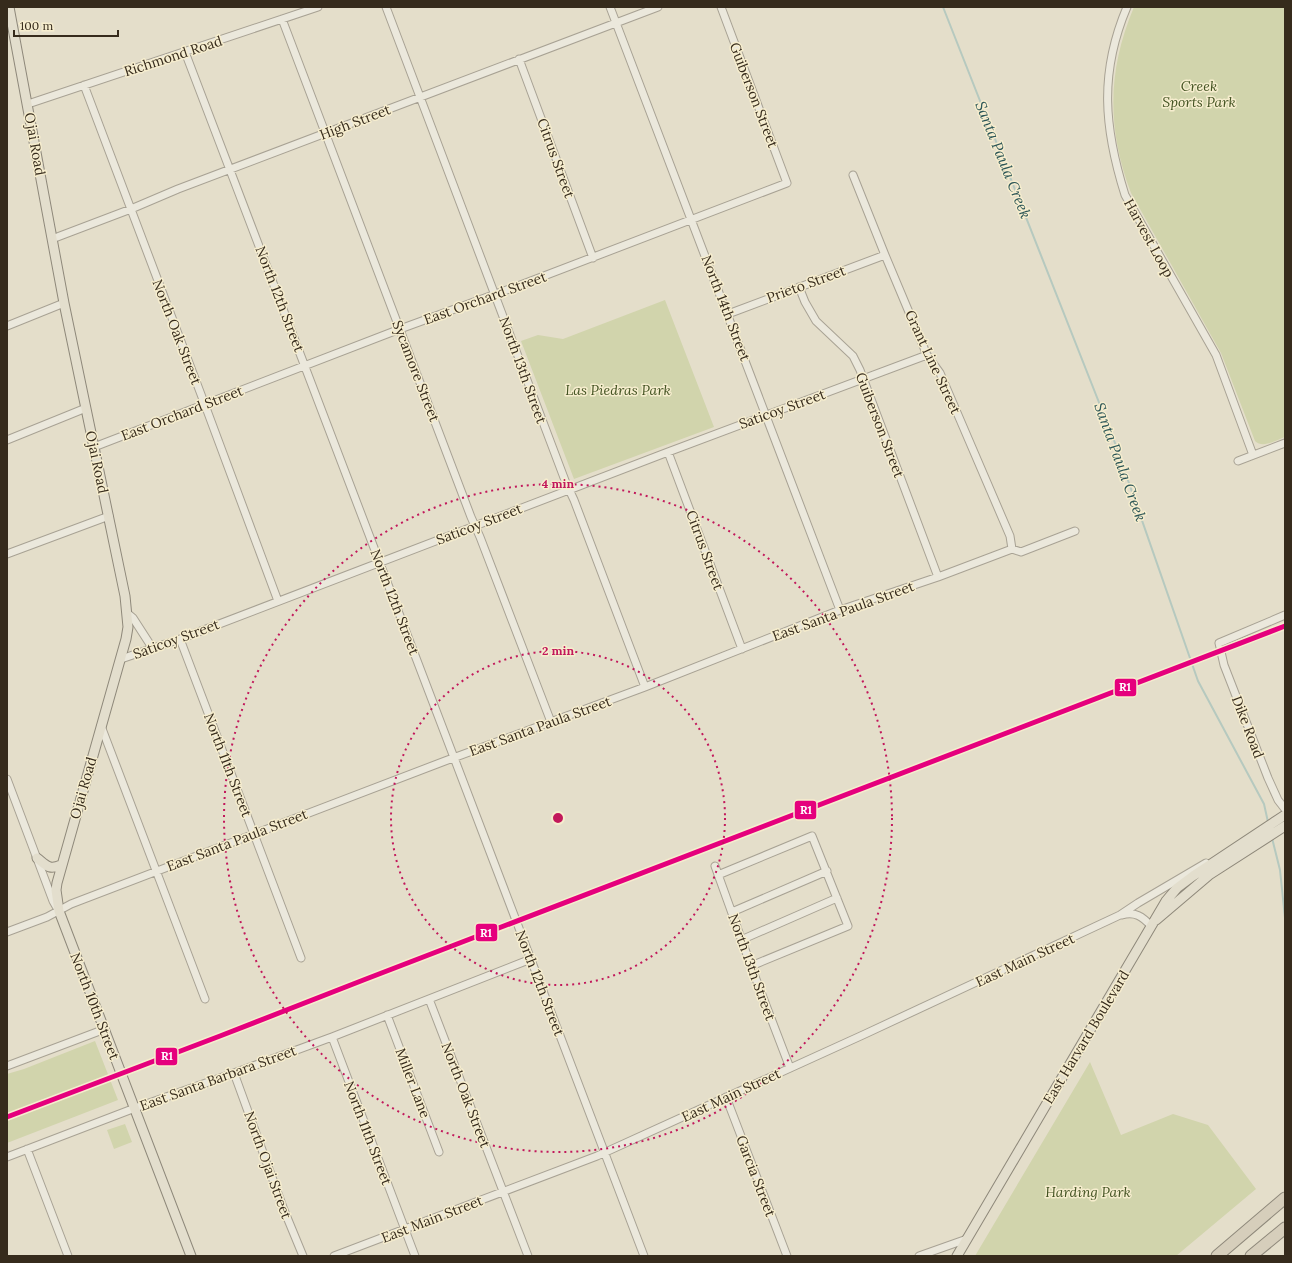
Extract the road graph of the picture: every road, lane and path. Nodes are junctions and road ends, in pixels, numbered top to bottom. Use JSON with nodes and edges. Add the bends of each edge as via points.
{"nodes":[{"id":1,"x":9,"y":7,"type":"edge"},
{"id":2,"x":318,"y":7,"type":"edge"},
{"id":3,"x":386,"y":7,"type":"edge"},
{"id":4,"x":610,"y":7,"type":"edge"},
{"id":5,"x":658,"y":7,"type":"edge"},
{"id":6,"x":721,"y":7,"type":"edge"},
{"id":7,"x":1127,"y":7,"type":"edge"},
{"id":8,"x":282,"y":19,"type":"junction"},
{"id":9,"x":616,"y":23,"type":"junction"},
{"id":10,"x":185,"y":52,"type":"junction"},
{"id":11,"x":519,"y":59,"type":"junction"},
{"id":12,"x":84,"y":85,"type":"junction"},
{"id":13,"x":420,"y":97,"type":"junction"},
{"id":14,"x":28,"y":104,"type":"junction"},
{"id":15,"x":326,"y":133,"type":"junction"},
{"id":16,"x":230,"y":170,"type":"junction"},
{"id":17,"x":853,"y":175,"type":"dead end"},
{"id":18,"x":787,"y":183,"type":"joint"},
{"id":19,"x":131,"y":209,"type":"junction"},
{"id":20,"x":692,"y":220,"type":"junction"},
{"id":21,"x":52,"y":238,"type":"junction"},
{"id":22,"x":885,"y":255,"type":"junction"},
{"id":23,"x":593,"y":258,"type":"junction"},
{"id":24,"x":799,"y":287,"type":"junction"},
{"id":25,"x":495,"y":294,"type":"junction"},
{"id":26,"x":64,"y":303,"type":"junction"},
{"id":27,"x":728,"y":314,"type":"junction"},
{"id":28,"x":7,"y":326,"type":"edge"},
{"id":29,"x":400,"y":329,"type":"junction"},
{"id":30,"x":927,"y":355,"type":"junction"},
{"id":31,"x":305,"y":366,"type":"junction"},
{"id":32,"x":863,"y":379,"type":"junction"},
{"id":33,"x":205,"y":405,"type":"junction"},
{"id":34,"x":86,"y":408,"type":"junction"},
{"id":35,"x":766,"y":415,"type":"junction"},
{"id":36,"x":7,"y":440,"type":"edge"},
{"id":37,"x":1285,"y":443,"type":"edge"},
{"id":38,"x":94,"y":447,"type":"junction"},
{"id":39,"x":668,"y":452,"type":"junction"},
{"id":40,"x":1253,"y":455,"type":"junction"},
{"id":41,"x":1238,"y":461,"type":"dead end"},
{"id":42,"x":569,"y":490,"type":"junction"},
{"id":43,"x":109,"y":516,"type":"junction"},
{"id":44,"x":475,"y":526,"type":"junction"},
{"id":45,"x":1075,"y":530,"type":"dead end"},
{"id":46,"x":1012,"y":549,"type":"junction"},
{"id":47,"x":7,"y":554,"type":"edge"},
{"id":48,"x":379,"y":562,"type":"junction"},
{"id":49,"x":938,"y":577,"type":"junction"},
{"id":50,"x":278,"y":601,"type":"junction"},
{"id":51,"x":840,"y":610,"type":"junction"},
{"id":52,"x":127,"y":613,"type":"junction"},
{"id":53,"x":1285,"y":615,"type":"edge"},
{"id":54,"x":180,"y":639,"type":"junction"},
{"id":55,"x":153,"y":649,"type":"junction"},
{"id":56,"x":742,"y":649,"type":"junction"},
{"id":57,"x":121,"y":659,"type":"junction"},
{"id":58,"x":645,"y":687,"type":"junction"},
{"id":59,"x":551,"y":722,"type":"junction"},
{"id":60,"x":101,"y":726,"type":"junction"},
{"id":61,"x":454,"y":758,"type":"junction"},
{"id":62,"x":7,"y":779,"type":"edge"},
{"id":63,"x":1284,"y":816,"type":"edge"},
{"id":64,"x":254,"y":834,"type":"junction"},
{"id":65,"x":1243,"y":847,"type":"junction"},
{"id":66,"x":37,"y":858,"type":"junction"},
{"id":67,"x":62,"y":865,"type":"junction"},
{"id":68,"x":715,"y":866,"type":"dead end"},
{"id":69,"x":156,"y":871,"type":"junction"},
{"id":70,"x":827,"y":871,"type":"junction"},
{"id":71,"x":718,"y":875,"type":"junction"},
{"id":72,"x":837,"y":898,"type":"junction"},
{"id":73,"x":59,"y":911,"type":"junction"},
{"id":74,"x":732,"y":912,"type":"junction"},
{"id":75,"x":1120,"y":915,"type":"junction"},
{"id":76,"x":1153,"y":923,"type":"junction"},
{"id":77,"x":7,"y":932,"type":"edge"},
{"id":78,"x":741,"y":940,"type":"junction"},
{"id":79,"x":301,"y":958,"type":"dead end"},
{"id":80,"x":531,"y":959,"type":"junction"},
{"id":81,"x":751,"y":966,"type":"junction"},
{"id":82,"x":206,"y":999,"type":"dead end"},
{"id":83,"x":430,"y":999,"type":"junction"},
{"id":84,"x":387,"y":1015,"type":"junction"},
{"id":85,"x":105,"y":1029,"type":"junction"},
{"id":86,"x":332,"y":1037,"type":"junction"},
{"id":87,"x":7,"y":1066,"type":"edge"},
{"id":88,"x":790,"y":1068,"type":"junction"},
{"id":89,"x":234,"y":1073,"type":"junction"},
{"id":90,"x":726,"y":1097,"type":"junction"},
{"id":91,"x":135,"y":1108,"type":"junction"},
{"id":92,"x":27,"y":1150,"type":"junction"},
{"id":93,"x":438,"y":1152,"type":"dead end"},
{"id":94,"x":604,"y":1152,"type":"junction"},
{"id":95,"x":7,"y":1157,"type":"edge"},
{"id":96,"x":503,"y":1192,"type":"junction"},
{"id":97,"x":1285,"y":1198,"type":"edge"},
{"id":98,"x":1285,"y":1228,"type":"edge"},
{"id":99,"x":405,"y":1229,"type":"junction"},
{"id":100,"x":967,"y":1239,"type":"junction"},
{"id":101,"x":68,"y":1256,"type":"edge"},
{"id":102,"x":191,"y":1256,"type":"edge"},
{"id":103,"x":303,"y":1256,"type":"edge"},
{"id":104,"x":334,"y":1256,"type":"edge"},
{"id":105,"x":415,"y":1256,"type":"edge"},
{"id":106,"x":528,"y":1256,"type":"edge"},
{"id":107,"x":644,"y":1256,"type":"edge"},
{"id":108,"x":787,"y":1256,"type":"edge"},
{"id":109,"x":919,"y":1256,"type":"edge"},
{"id":110,"x":957,"y":1256,"type":"edge"},
{"id":111,"x":1217,"y":1256,"type":"edge"},
{"id":112,"x":1251,"y":1256,"type":"edge"}],
"edges":[{"from":1,"to":14,"type":"main road","name":"Ojai Road"},
{"from":2,"to":8,"type":"street","name":"Richmond Road"},
{"from":3,"to":13,"type":"street","name":"North 13th Street"},
{"from":4,"to":9,"type":"street","name":"North 14th Street"},
{"from":5,"to":9,"type":"street","name":"High Street"},
{"from":6,"to":18,"type":"street","name":"Guiberson Street"},
{"from":7,"to":40,"type":"street","name":"Harvest Loop","via":[[1114,46],[1107,86],[1111,144],[1120,180],[1125,195],[1216,355]]},
{"from":8,"to":10,"type":"street","name":"Richmond Road"},
{"from":8,"to":15,"type":"street","name":"Sycamore Street"},
{"from":9,"to":11,"type":"street","name":"High Street"},
{"from":9,"to":20,"type":"street","name":"North 14th Street"},
{"from":10,"to":12,"type":"street","name":"Richmond Road"},
{"from":10,"to":16,"type":"street","name":"North 12th Street"},
{"from":11,"to":13,"type":"street","name":"High Street"},
{"from":11,"to":23,"type":"street","name":"Citrus Street"},
{"from":12,"to":14,"type":"street","name":"Richmond Road"},
{"from":12,"to":19,"type":"street","name":"North Oak Street"},
{"from":13,"to":15,"type":"street","name":"High Street"},
{"from":13,"to":25,"type":"street","name":"North 13th Street"},
{"from":14,"to":21,"type":"main road","name":"Ojai Road"},
{"from":15,"to":16,"type":"street","name":"High Street"},
{"from":15,"to":29,"type":"street","name":"Sycamore Street"},
{"from":16,"to":19,"type":"street","name":"High Street"},
{"from":16,"to":31,"type":"street","name":"North 12th Street"},
{"from":17,"to":22,"type":"street","name":"Grant Line Street"},
{"from":18,"to":20,"type":"street","name":"East Orchard Street"},
{"from":19,"to":21,"type":"street","name":"High Street"},
{"from":19,"to":33,"type":"street","name":"North Oak Street"},
{"from":20,"to":23,"type":"street","name":"East Orchard Street"},
{"from":20,"to":27,"type":"street","name":"North 14th Street"},
{"from":21,"to":26,"type":"main road","name":"Ojai Road"},
{"from":22,"to":24,"type":"street","name":"Prieto Street"},
{"from":22,"to":30,"type":"street","name":"Grant Line Street"},
{"from":23,"to":25,"type":"street","name":"East Orchard Street"},
{"from":24,"to":27,"type":"street","name":"Prieto Street"},
{"from":24,"to":32,"type":"street","name":"Guiberson Street","via":[[816,320],[852,356]]},
{"from":25,"to":29,"type":"street","name":"East Orchard Street"},
{"from":25,"to":42,"type":"street","name":"North 13th Street"},
{"from":26,"to":28,"type":"street"},
{"from":26,"to":34,"type":"main road","name":"Ojai Road"},
{"from":27,"to":35,"type":"street","name":"North 14th Street"},
{"from":29,"to":31,"type":"street","name":"East Orchard Street"},
{"from":29,"to":44,"type":"street","name":"Sycamore Street"},
{"from":30,"to":32,"type":"street","name":"Saticoy Street"},
{"from":30,"to":46,"type":"street","name":"Grant Line Street","via":[[946,387],[1010,536]]},
{"from":31,"to":33,"type":"street","name":"East Orchard Street"},
{"from":31,"to":48,"type":"street","name":"North 12th Street"},
{"from":32,"to":35,"type":"street","name":"Saticoy Street"},
{"from":32,"to":49,"type":"street","name":"Guiberson Street"},
{"from":33,"to":38,"type":"street","name":"East Orchard Street"},
{"from":33,"to":50,"type":"street","name":"North Oak Street"},
{"from":34,"to":36,"type":"street"},
{"from":34,"to":38,"type":"main road","name":"Ojai Road"},
{"from":35,"to":39,"type":"street","name":"Saticoy Street"},
{"from":35,"to":51,"type":"street","name":"North 14th Street"},
{"from":37,"to":40,"type":"street"},
{"from":38,"to":43,"type":"main road","name":"Ojai Road"},
{"from":39,"to":42,"type":"street","name":"Saticoy Street"},
{"from":39,"to":56,"type":"street","name":"Citrus Street"},
{"from":40,"to":41,"type":"street"},
{"from":42,"to":44,"type":"street","name":"Saticoy Street"},
{"from":42,"to":58,"type":"street","name":"North 13th Street"},
{"from":43,"to":47,"type":"street"},
{"from":43,"to":52,"type":"main road","name":"Ojai Road"},
{"from":44,"to":48,"type":"street","name":"Saticoy Street"},
{"from":44,"to":59,"type":"street","name":"Sycamore Street"},
{"from":45,"to":46,"type":"street","name":"East Santa Paula Street","via":[[1021,552]]},
{"from":46,"to":49,"type":"street","name":"East Santa Paula Street"},
{"from":48,"to":50,"type":"street","name":"Saticoy Street"},
{"from":48,"to":61,"type":"street","name":"North 12th Street"},
{"from":49,"to":51,"type":"street","name":"East Santa Paula Street"},
{"from":50,"to":54,"type":"street","name":"Saticoy Street"},
{"from":51,"to":56,"type":"street","name":"East Santa Paula Street"},
{"from":52,"to":55,"type":"street"},
{"from":52,"to":57,"type":"main road","name":"Ojai Road","via":[[128,627]]},
{"from":53,"to":63,"type":"street","name":"Dike Road","via":[[1219,643],[1224,665]]},
{"from":54,"to":55,"type":"street","name":"Saticoy Street"},
{"from":54,"to":64,"type":"street","name":"North 11th Street"},
{"from":55,"to":57,"type":"street","name":"Saticoy Street"},
{"from":56,"to":58,"type":"street","name":"East Santa Paula Street"},
{"from":57,"to":60,"type":"main road","name":"Ojai Road"},
{"from":58,"to":59,"type":"street","name":"East Santa Paula Street"},
{"from":59,"to":61,"type":"street","name":"East Santa Paula Street"},
{"from":60,"to":67,"type":"main road","name":"Ojai Road"},
{"from":60,"to":69,"type":"street"},
{"from":61,"to":64,"type":"street","name":"East Santa Paula Street"},
{"from":61,"to":80,"type":"street","name":"North 12th Street"},
{"from":62,"to":66,"type":"street","name":"North 10th Street"},
{"from":63,"to":65,"type":"main road","name":"East Harvard Boulevard"},
{"from":64,"to":69,"type":"street","name":"East Santa Paula Street"},
{"from":64,"to":79,"type":"street","name":"North 11th Street"},
{"from":65,"to":75,"type":"street","name":"East Main Street","via":[[1160,890]]},
{"from":65,"to":76,"type":"main road","name":"East Harvard Boulevard","via":[[1192,876],[1177,888],[1160,909]]},
{"from":66,"to":67,"type":"main road","via":[[50,868]]},
{"from":66,"to":73,"type":"street","name":"North 10th Street"},
{"from":67,"to":73,"type":"main road","name":"Ojai Road","via":[[56,890]]},
{"from":68,"to":71,"type":"street","name":"North 13th Street"},
{"from":69,"to":73,"type":"street","name":"East Santa Paula Street"},
{"from":69,"to":82,"type":"street"},
{"from":70,"to":71,"type":"street","via":[[812,836]]},
{"from":70,"to":72,"type":"street"},
{"from":70,"to":74,"type":"street"},
{"from":71,"to":74,"type":"street","name":"North 13th Street"},
{"from":72,"to":78,"type":"street"},
{"from":72,"to":81,"type":"street","via":[[848,926]]},
{"from":73,"to":77,"type":"street","name":"East Santa Paula Street"},
{"from":73,"to":85,"type":"main road","name":"North 10th Street"},
{"from":74,"to":78,"type":"street","name":"North 13th Street"},
{"from":75,"to":76,"type":"street","name":"East Main Street","via":[[1139,915]]},
{"from":75,"to":88,"type":"street","name":"East Main Street"},
{"from":76,"to":100,"type":"main road","name":"East Harvard Boulevard"},
{"from":78,"to":81,"type":"street","name":"North 13th Street"},
{"from":80,"to":83,"type":"street","name":"East Santa Barbara Street"},
{"from":80,"to":94,"type":"street","name":"North 12th Street"},
{"from":81,"to":88,"type":"street","name":"North 13th Street"},
{"from":83,"to":84,"type":"street","name":"East Santa Barbara Street"},
{"from":83,"to":96,"type":"street","name":"North Oak Street"},
{"from":84,"to":86,"type":"street","name":"East Santa Barbara Street"},
{"from":84,"to":93,"type":"street","name":"Miller Lane"},
{"from":85,"to":87,"type":"street"},
{"from":85,"to":91,"type":"main road","name":"North 10th Street"},
{"from":86,"to":89,"type":"street","name":"East Santa Barbara Street"},
{"from":86,"to":99,"type":"street","name":"North 11th Street"},
{"from":88,"to":90,"type":"street","name":"East Main Street"},
{"from":89,"to":91,"type":"street","name":"East Santa Barbara Street"},
{"from":89,"to":103,"type":"street","name":"North Ojai Street"},
{"from":90,"to":94,"type":"street","name":"East Main Street"},
{"from":90,"to":108,"type":"street","name":"Garcia Street"},
{"from":91,"to":92,"type":"street","name":"East Santa Barbara Street"},
{"from":91,"to":102,"type":"main road","name":"North 10th Street"},
{"from":92,"to":95,"type":"street","name":"East Santa Barbara Street"},
{"from":92,"to":101,"type":"street"},
{"from":94,"to":96,"type":"street","name":"East Main Street"},
{"from":94,"to":107,"type":"street","name":"North 12th Street"},
{"from":96,"to":99,"type":"street","name":"East Main Street"},
{"from":96,"to":106,"type":"street","name":"North Oak Street"},
{"from":97,"to":111,"type":"highway"},
{"from":98,"to":112,"type":"highway"},
{"from":99,"to":104,"type":"street","name":"East Main Street"},
{"from":99,"to":105,"type":"street","name":"North 11th Street"},
{"from":100,"to":109,"type":"street"},
{"from":100,"to":110,"type":"main road","name":"East Harvard Boulevard"}]}
